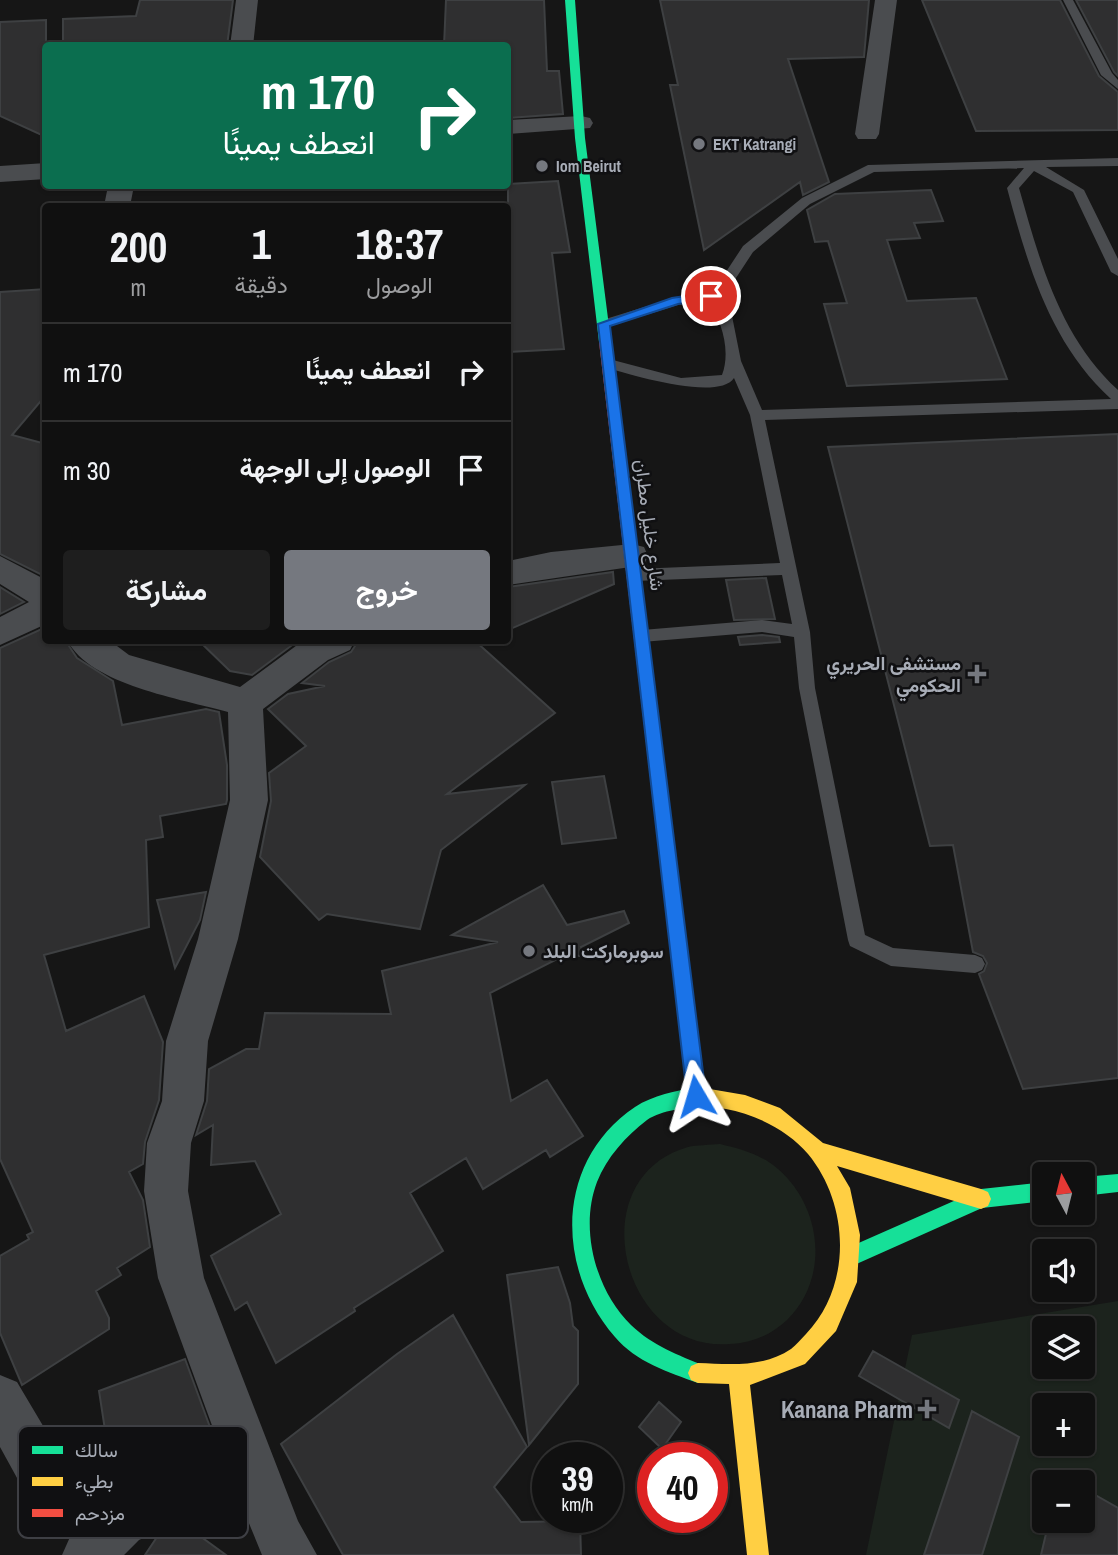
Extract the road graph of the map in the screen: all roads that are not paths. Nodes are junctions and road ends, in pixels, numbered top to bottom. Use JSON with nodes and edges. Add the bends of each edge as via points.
{"nodes":[{"id":1,"x":247,"y":0,"type":"edge"},
{"id":2,"x":570,"y":0,"type":"edge"},
{"id":3,"x":887,"y":0,"type":"edge"},
{"id":4,"x":1068,"y":0,"type":"edge"},
{"id":5,"x":242,"y":42,"type":"edge"},
{"id":6,"x":1118,"y":86,"type":"edge"},
{"id":7,"x":511,"y":127,"type":"edge"},
{"id":8,"x":580,"y":131,"type":"junction"},
{"id":9,"x":867,"y":134,"type":"dead end"},
{"id":10,"x":511,"y":142,"type":"edge"},
{"id":11,"x":17,"y":162,"type":"edge"},
{"id":12,"x":1118,"y":162,"type":"edge"},
{"id":13,"x":1033,"y":165,"type":"junction"},
{"id":14,"x":42,"y":170,"type":"edge"},
{"id":15,"x":1118,"y":272,"type":"edge"},
{"id":16,"x":725,"y":316,"type":"junction"},
{"id":17,"x":604,"y":324,"type":"junction"},
{"id":18,"x":734,"y":361,"type":"junction"},
{"id":19,"x":609,"y":364,"type":"junction"},
{"id":20,"x":1118,"y":398,"type":"edge"},
{"id":21,"x":1118,"y":404,"type":"edge"},
{"id":22,"x":757,"y":415,"type":"junction"},
{"id":23,"x":634,"y":566,"type":"junction"},
{"id":24,"x":0,"y":568,"type":"edge"},
{"id":25,"x":788,"y":569,"type":"junction"},
{"id":26,"x":511,"y":572,"type":"edge"},
{"id":27,"x":42,"y":594,"type":"edge"},
{"id":28,"x":42,"y":611,"type":"edge"},
{"id":29,"x":0,"y":632,"type":"edge"},
{"id":30,"x":802,"y":632,"type":"junction"},
{"id":31,"x":642,"y":636,"type":"junction"},
{"id":32,"x":89,"y":644,"type":"edge"},
{"id":33,"x":329,"y":644,"type":"edge"},
{"id":34,"x":244,"y":703,"type":"junction"},
{"id":35,"x":975,"y":964,"type":"dead end"},
{"id":36,"x":696,"y":1096,"type":"junction"},
{"id":37,"x":818,"y":1151,"type":"junction"},
{"id":38,"x":1118,"y":1183,"type":"edge"},
{"id":39,"x":1096,"y":1186,"type":"edge"},
{"id":40,"x":1032,"y":1193,"type":"edge"},
{"id":41,"x":981,"y":1199,"type":"junction"},
{"id":42,"x":852,"y":1256,"type":"junction"},
{"id":43,"x":739,"y":1379,"type":"junction"},
{"id":44,"x":0,"y":1399,"type":"edge"},
{"id":45,"x":236,"y":1426,"type":"edge"},
{"id":46,"x":18,"y":1430,"type":"edge"},
{"id":47,"x":248,"y":1457,"type":"edge"},
{"id":48,"x":250,"y":1462,"type":"joint"},
{"id":49,"x":291,"y":1555,"type":"edge"},
{"id":50,"x":758,"y":1555,"type":"edge"}],
"edges":[{"from":1,"to":5,"type":"street"},
{"from":2,"to":8,"type":"street","name":"شارع خليل مطران"},
{"from":3,"to":9,"type":"street"},
{"from":4,"to":6,"type":"lane","via":[[1107,75]]},
{"from":7,"to":8,"type":"street"},
{"from":8,"to":10,"type":"street"},
{"from":8,"to":17,"type":"street","name":"شارع خليل مطران"},
{"from":11,"to":14,"type":"street"},
{"from":12,"to":13,"type":"lane"},
{"from":13,"to":15,"type":"lane","via":[[1078,190]]},
{"from":13,"to":16,"type":"lane","via":[[872,168],[806,201],[748,249],[729,278]]},
{"from":13,"to":20,"type":"lane","via":[[1013,188],[1043,285],[1076,355]]},
{"from":16,"to":17,"type":"lane","via":[[711,296],[677,300]]},
{"from":16,"to":18,"type":"lane"},
{"from":17,"to":19,"type":"street","name":"شارع خليل مطران"},
{"from":18,"to":19,"type":"lane","via":[[727,379],[681,383]]},
{"from":18,"to":22,"type":"lane"},
{"from":19,"to":23,"type":"street","name":"شارع خليل مطران"},
{"from":21,"to":22,"type":"lane"},
{"from":22,"to":25,"type":"lane"},
{"from":23,"to":25,"type":"lane"},
{"from":23,"to":26,"type":"street","via":[[551,564]]},
{"from":23,"to":31,"type":"street","name":"شارع خليل مطران"},
{"from":24,"to":27,"type":"street"},
{"from":25,"to":30,"type":"lane"},
{"from":28,"to":29,"type":"street"},
{"from":30,"to":31,"type":"lane","via":[[762,626]]},
{"from":30,"to":35,"type":"lane","via":[[807,688],[857,940],[891,957]]},
{"from":31,"to":36,"type":"street","name":"شارع خليل مطران"},
{"from":32,"to":34,"type":"street","via":[[118,666]]},
{"from":33,"to":34,"type":"street"},
{"from":34,"to":45,"type":"street","via":[[249,800],[218,939],[187,1041],[183,1101],[169,1143],[166,1191],[181,1278]]},
{"from":36,"to":37,"type":"street","via":[[741,1100],[783,1119]]},
{"from":36,"to":43,"type":"street","via":[[653,1107],[616,1133],[590,1171],[579,1217],[583,1267],[605,1315],[642,1353],[689,1376]]},
{"from":37,"to":41,"type":"street"},
{"from":37,"to":42,"type":"street","via":[[838,1182],[846,1206]]},
{"from":38,"to":39,"type":"street"},
{"from":40,"to":41,"type":"street"},
{"from":41,"to":42,"type":"street"},
{"from":42,"to":43,"type":"street","via":[[845,1292],[830,1324],[806,1351],[775,1370]]},
{"from":43,"to":50,"type":"street"},
{"from":44,"to":46,"type":"street"},
{"from":47,"to":48,"type":"street"},
{"from":48,"to":49,"type":"street"}]}
